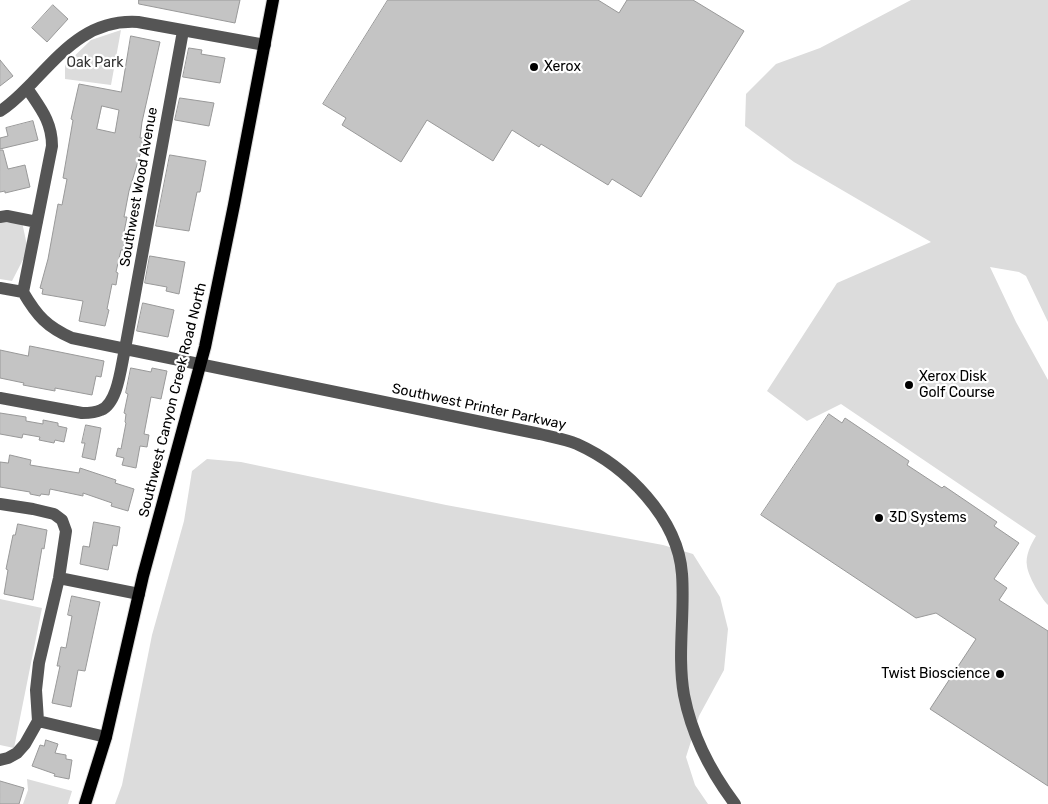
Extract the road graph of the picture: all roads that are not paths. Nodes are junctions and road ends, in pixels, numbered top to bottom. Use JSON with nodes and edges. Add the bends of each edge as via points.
{"nodes":[{"id":1,"x":273,"y":0,"type":"edge"},
{"id":2,"x":183,"y":30,"type":"junction"},
{"id":3,"x":265,"y":45,"type":"junction"},
{"id":4,"x":27,"y":88,"type":"junction"},
{"id":5,"x":0,"y":111,"type":"edge"},
{"id":6,"x":0,"y":217,"type":"edge"},
{"id":7,"x":37,"y":222,"type":"junction"},
{"id":8,"x":0,"y":288,"type":"edge"},
{"id":9,"x":23,"y":292,"type":"junction"},
{"id":10,"x":125,"y":349,"type":"junction"},
{"id":11,"x":200,"y":365,"type":"junction"},
{"id":12,"x":0,"y":398,"type":"edge"},
{"id":13,"x":0,"y":504,"type":"edge"},
{"id":14,"x":59,"y":578,"type":"junction"},
{"id":15,"x":139,"y":594,"type":"junction"},
{"id":16,"x":38,"y":721,"type":"junction"},
{"id":17,"x":106,"y":737,"type":"junction"},
{"id":18,"x":0,"y":760,"type":"edge"},
{"id":19,"x":85,"y":804,"type":"edge"},
{"id":20,"x":735,"y":804,"type":"edge"}],
"edges":[{"from":1,"to":3,"type":"main road","name":"Southwest Canyon Creek Road North"},
{"from":2,"to":3,"type":"street"},
{"from":2,"to":4,"type":"street","via":[[128,22],[99,27],[83,35]]},
{"from":2,"to":10,"type":"street","name":"Southwest Wood Avenue"},
{"from":3,"to":11,"type":"main road","name":"Southwest Canyon Creek Road North"},
{"from":4,"to":5,"type":"street"},
{"from":4,"to":7,"type":"street","via":[[49,122],[52,133]]},
{"from":6,"to":7,"type":"street"},
{"from":7,"to":9,"type":"street"},
{"from":8,"to":9,"type":"street"},
{"from":9,"to":10,"type":"street","name":"Southwest Printer Parkway","via":[[39,317],[63,334]]},
{"from":10,"to":11,"type":"street","name":"Southwest Printer Parkway"},
{"from":10,"to":12,"type":"street","name":"Southwest Wood Avenue","via":[[115,392],[103,410],[82,413]]},
{"from":11,"to":15,"type":"main road","name":"Southwest Canyon Creek Road North"},
{"from":11,"to":20,"type":"street","name":"Southwest Printer Parkway","via":[[567,441],[595,453],[628,478],[657,509],[678,550],[682,576],[680,658],[684,696],[703,754]]},
{"from":13,"to":14,"type":"street","via":[[54,514],[62,520],[66,531]]},
{"from":14,"to":15,"type":"street"},
{"from":14,"to":16,"type":"street","via":[[39,663],[36,690]]},
{"from":15,"to":17,"type":"main road","name":"Southwest Canyon Creek Road North"},
{"from":16,"to":17,"type":"street"},
{"from":16,"to":18,"type":"street","via":[[18,753]]},
{"from":17,"to":19,"type":"main road","name":"Southwest Canyon Creek Road North"}]}
